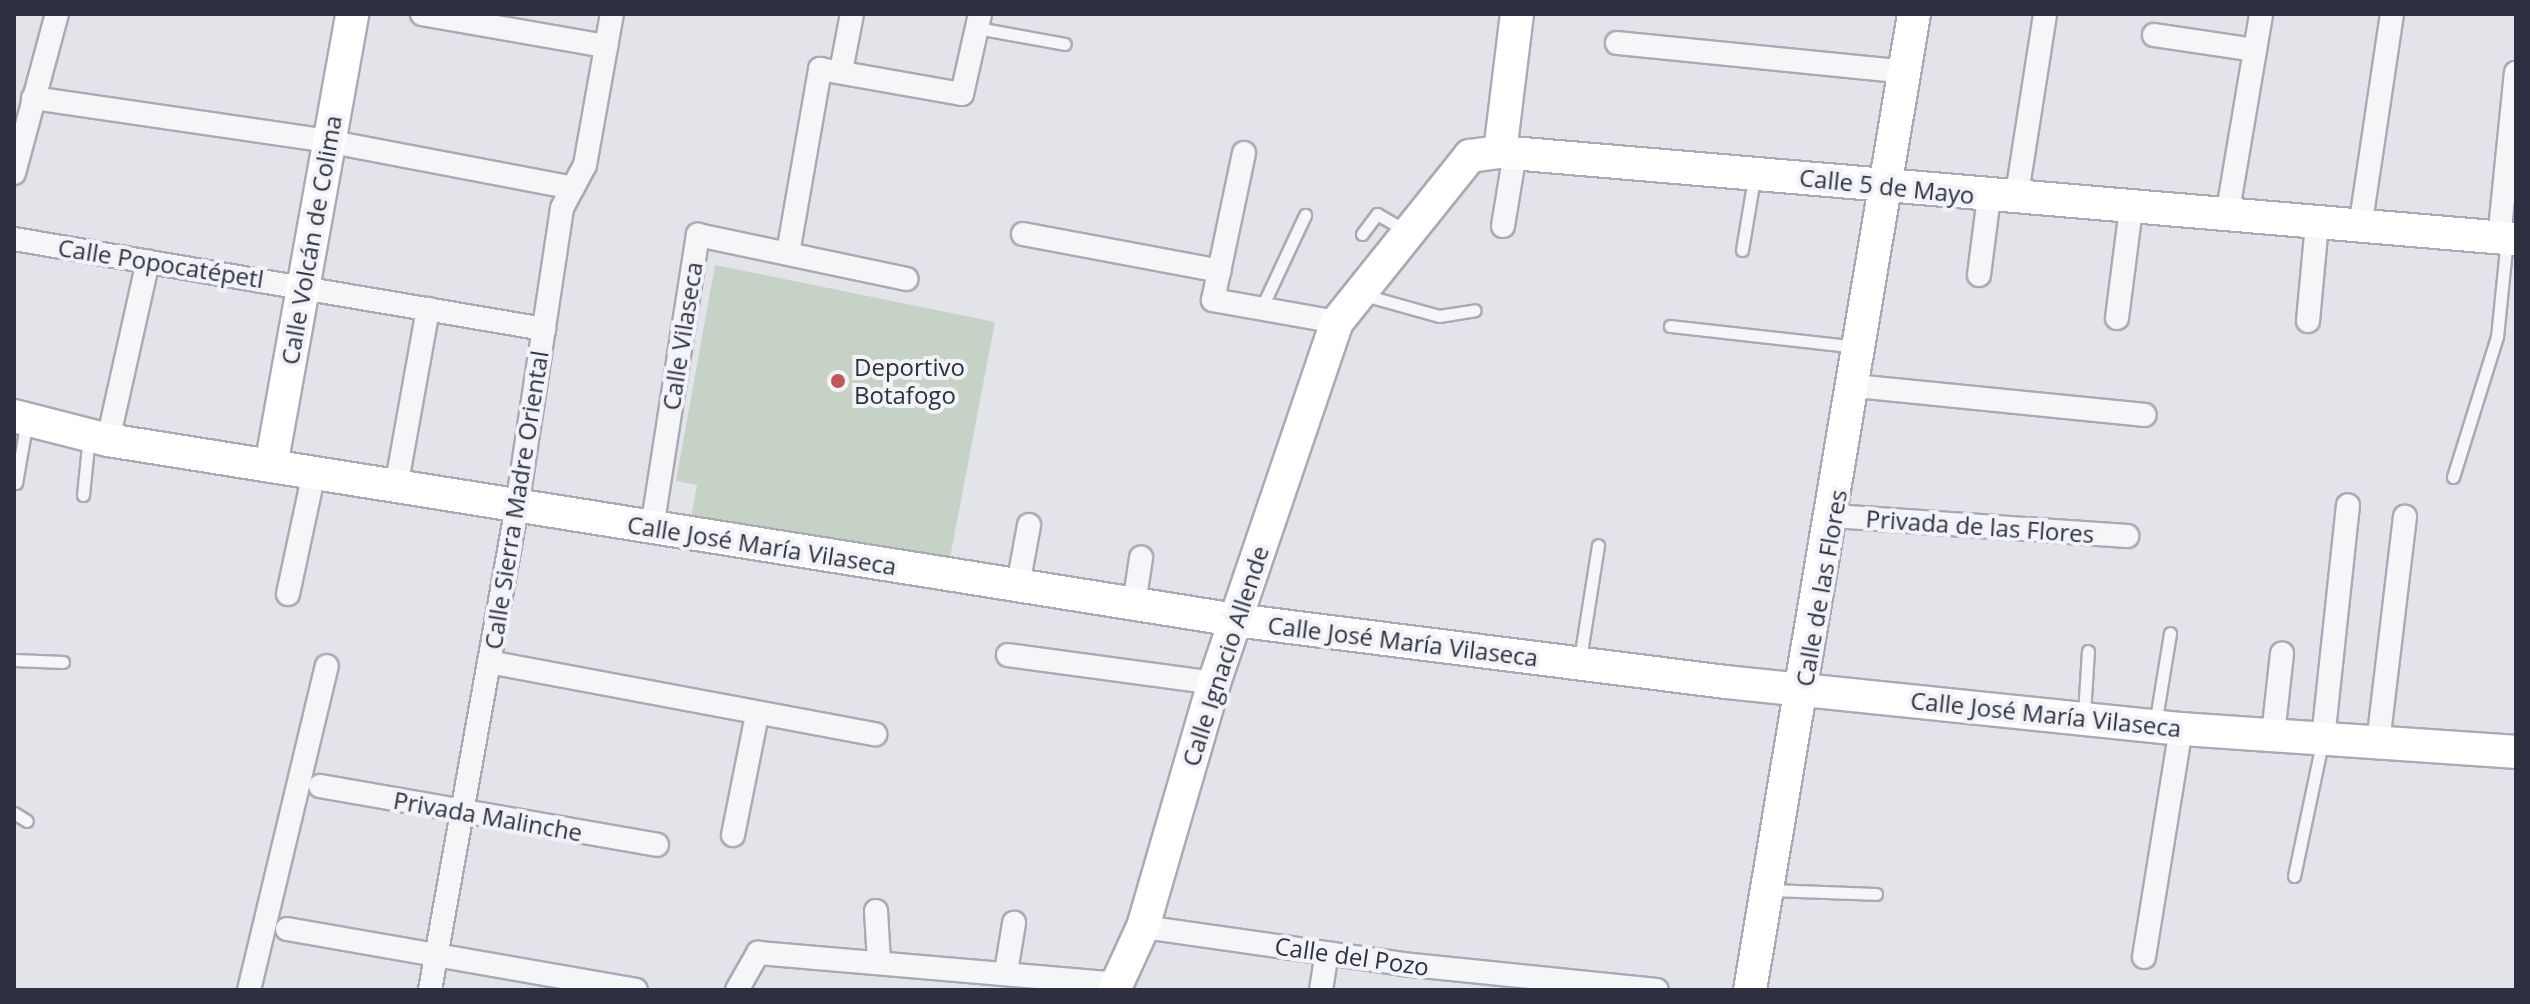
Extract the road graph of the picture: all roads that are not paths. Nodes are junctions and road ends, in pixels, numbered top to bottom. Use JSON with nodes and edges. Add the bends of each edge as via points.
{"nodes":[{"id":1,"x":57,"y":14,"type":"edge"},
{"id":2,"x":352,"y":14,"type":"edge"},
{"id":3,"x":422,"y":14,"type":"edge"},
{"id":4,"x":612,"y":14,"type":"edge"},
{"id":5,"x":852,"y":14,"type":"edge"},
{"id":6,"x":1517,"y":14,"type":"edge"},
{"id":7,"x":1914,"y":14,"type":"edge"},
{"id":8,"x":2045,"y":14,"type":"edge"},
{"id":9,"x":2261,"y":14,"type":"edge"},
{"id":10,"x":2392,"y":14,"type":"edge"},
{"id":11,"x":978,"y":21,"type":"edge"},
{"id":12,"x":2154,"y":35,"type":"dead end"},
{"id":13,"x":1617,"y":43,"type":"dead end"},
{"id":14,"x":1065,"y":44,"type":"dead end"},
{"id":15,"x":606,"y":46,"type":"junction"},
{"id":16,"x":2255,"y":50,"type":"junction"},
{"id":17,"x":841,"y":71,"type":"junction"},
{"id":18,"x":1907,"y":72,"type":"junction"},
{"id":19,"x":2515,"y":86,"type":"edge"},
{"id":20,"x":33,"y":98,"type":"junction"},
{"id":21,"x":19,"y":131,"type":"edge"},
{"id":22,"x":327,"y":141,"type":"junction"},
{"id":23,"x":1508,"y":152,"type":"junction"},
{"id":24,"x":1244,"y":153,"type":"dead end"},
{"id":25,"x":14,"y":173,"type":"edge"},
{"id":26,"x":1754,"y":173,"type":"junction"},
{"id":27,"x":1888,"y":186,"type":"junction"},
{"id":28,"x":573,"y":188,"type":"junction"},
{"id":29,"x":2003,"y":198,"type":"junction"},
{"id":30,"x":2131,"y":208,"type":"junction"},
{"id":31,"x":1305,"y":215,"type":"dead end"},
{"id":32,"x":2227,"y":216,"type":"junction"},
{"id":33,"x":2317,"y":224,"type":"junction"},
{"id":34,"x":1503,"y":226,"type":"dead end"},
{"id":35,"x":2360,"y":228,"type":"junction"},
{"id":36,"x":1409,"y":232,"type":"junction"},
{"id":37,"x":1023,"y":234,"type":"dead end"},
{"id":38,"x":1362,"y":234,"type":"dead end"},
{"id":39,"x":14,"y":239,"type":"edge"},
{"id":40,"x":2508,"y":239,"type":"edge"},
{"id":41,"x":1742,"y":250,"type":"dead end"},
{"id":42,"x":788,"y":253,"type":"junction"},
{"id":43,"x":148,"y":261,"type":"junction"},
{"id":44,"x":1220,"y":271,"type":"junction"},
{"id":45,"x":1979,"y":275,"type":"dead end"},
{"id":46,"x":906,"y":279,"type":"dead end"},
{"id":47,"x":303,"y":287,"type":"junction"},
{"id":48,"x":1360,"y":294,"type":"junction"},
{"id":49,"x":428,"y":309,"type":"junction"},
{"id":50,"x":1261,"y":309,"type":"junction"},
{"id":51,"x":1475,"y":310,"type":"dead end"},
{"id":52,"x":2117,"y":318,"type":"dead end"},
{"id":53,"x":2308,"y":321,"type":"dead end"},
{"id":54,"x":1337,"y":322,"type":"junction"},
{"id":55,"x":1670,"y":326,"type":"dead end"},
{"id":56,"x":544,"y":329,"type":"junction"},
{"id":57,"x":1861,"y":348,"type":"junction"},
{"id":58,"x":1855,"y":386,"type":"junction"},
{"id":59,"x":2145,"y":415,"type":"dead end"},
{"id":60,"x":20,"y":418,"type":"edge"},
{"id":61,"x":99,"y":438,"type":"junction"},
{"id":62,"x":271,"y":466,"type":"junction"},
{"id":63,"x":314,"y":473,"type":"junction"},
{"id":64,"x":2453,"y":477,"type":"dead end"},
{"id":65,"x":16,"y":483,"type":"dead end"},
{"id":66,"x":396,"y":487,"type":"junction"},
{"id":67,"x":83,"y":495,"type":"dead end"},
{"id":68,"x":2348,"y":505,"type":"dead end"},
{"id":69,"x":517,"y":506,"type":"junction"},
{"id":70,"x":1833,"y":516,"type":"junction"},
{"id":71,"x":2405,"y":517,"type":"dead end"},
{"id":72,"x":1029,"y":525,"type":"dead end"},
{"id":73,"x":652,"y":528,"type":"junction"},
{"id":74,"x":2127,"y":536,"type":"dead end"},
{"id":75,"x":1598,"y":545,"type":"dead end"},
{"id":76,"x":1141,"y":558,"type":"dead end"},
{"id":77,"x":1018,"y":585,"type":"junction"},
{"id":78,"x":288,"y":594,"type":"dead end"},
{"id":79,"x":1134,"y":604,"type":"junction"},
{"id":80,"x":1235,"y":620,"type":"junction"},
{"id":81,"x":2170,"y":633,"type":"dead end"},
{"id":82,"x":2088,"y":651,"type":"dead end"},
{"id":83,"x":2282,"y":653,"type":"dead end"},
{"id":84,"x":1008,"y":655,"type":"dead end"},
{"id":85,"x":14,"y":660,"type":"edge"},
{"id":86,"x":63,"y":662,"type":"dead end"},
{"id":87,"x":489,"y":662,"type":"junction"},
{"id":88,"x":1579,"y":664,"type":"junction"},
{"id":89,"x":327,"y":666,"type":"dead end"},
{"id":90,"x":1214,"y":683,"type":"junction"},
{"id":91,"x":1804,"y":688,"type":"junction"},
{"id":92,"x":757,"y":715,"type":"junction"},
{"id":93,"x":2084,"y":718,"type":"junction"},
{"id":94,"x":2168,"y":727,"type":"junction"},
{"id":95,"x":875,"y":734,"type":"dead end"},
{"id":96,"x":2273,"y":735,"type":"junction"},
{"id":97,"x":2323,"y":739,"type":"junction"},
{"id":98,"x":2378,"y":743,"type":"junction"},
{"id":99,"x":2516,"y":752,"type":"edge"},
{"id":100,"x":320,"y":786,"type":"dead end"},
{"id":101,"x":14,"y":813,"type":"edge"},
{"id":102,"x":462,"y":813,"type":"junction"},
{"id":103,"x":27,"y":821,"type":"dead end"},
{"id":104,"x":733,"y":835,"type":"dead end"},
{"id":105,"x":657,"y":845,"type":"dead end"},
{"id":106,"x":2294,"y":876,"type":"dead end"},
{"id":107,"x":1768,"y":889,"type":"junction"},
{"id":108,"x":1876,"y":894,"type":"dead end"},
{"id":109,"x":876,"y":911,"type":"dead end"},
{"id":110,"x":1014,"y":923,"type":"dead end"},
{"id":111,"x":1143,"y":927,"type":"junction"},
{"id":112,"x":287,"y":929,"type":"dead end"},
{"id":113,"x":436,"y":953,"type":"junction"},
{"id":114,"x":1327,"y":953,"type":"junction"},
{"id":115,"x":2144,"y":957,"type":"dead end"},
{"id":116,"x":879,"y":962,"type":"junction"},
{"id":117,"x":1006,"y":972,"type":"junction"},
{"id":118,"x":1115,"y":987,"type":"edge"},
{"id":119,"x":249,"y":990,"type":"edge"},
{"id":120,"x":430,"y":990,"type":"edge"},
{"id":121,"x":636,"y":990,"type":"edge"},
{"id":122,"x":737,"y":990,"type":"edge"},
{"id":123,"x":1321,"y":990,"type":"edge"},
{"id":124,"x":1657,"y":990,"type":"edge"},
{"id":125,"x":1750,"y":990,"type":"edge"}],
"edges":[{"from":1,"to":20,"type":"street"},
{"from":2,"to":22,"type":"street","name":"Calle Volcán de Colima"},
{"from":3,"to":15,"type":"street"},
{"from":4,"to":15,"type":"street","name":"Calle Sierra Madre Oriental"},
{"from":5,"to":17,"type":"street"},
{"from":6,"to":23,"type":"street"},
{"from":7,"to":18,"type":"street","name":"Calle de las Flores"},
{"from":8,"to":29,"type":"street"},
{"from":9,"to":16,"type":"street"},
{"from":10,"to":35,"type":"street"},
{"from":11,"to":14,"type":"lane"},
{"from":11,"to":17,"type":"street","via":[[962,94]]},
{"from":12,"to":16,"type":"street"},
{"from":13,"to":18,"type":"street"},
{"from":15,"to":28,"type":"street","name":"Calle Sierra Madre Oriental","via":[[585,165]]},
{"from":16,"to":32,"type":"street"},
{"from":17,"to":42,"type":"street","via":[[820,69]]},
{"from":18,"to":27,"type":"street","name":"Calle de las Flores"},
{"from":19,"to":40,"type":"street"},
{"from":20,"to":21,"type":"street"},
{"from":20,"to":22,"type":"street"},
{"from":21,"to":25,"type":"street"},
{"from":22,"to":28,"type":"street"},
{"from":22,"to":47,"type":"street","name":"Calle Volcán de Colima"},
{"from":23,"to":26,"type":"street","name":"Calle 5 de Mayo"},
{"from":23,"to":34,"type":"street"},
{"from":23,"to":36,"type":"street","name":"Calle 5 de Mayo","via":[[1470,156]]},
{"from":24,"to":44,"type":"street"},
{"from":26,"to":27,"type":"street","name":"Calle 5 de Mayo"},
{"from":26,"to":41,"type":"lane"},
{"from":27,"to":29,"type":"street","name":"Calle 5 de Mayo"},
{"from":27,"to":57,"type":"street","name":"Calle de las Flores"},
{"from":28,"to":56,"type":"street","name":"Calle Sierra Madre Oriental","via":[[562,208]]},
{"from":29,"to":30,"type":"street","name":"Calle 5 de Mayo"},
{"from":29,"to":45,"type":"street"},
{"from":30,"to":32,"type":"street","name":"Calle 5 de Mayo"},
{"from":30,"to":52,"type":"street"},
{"from":31,"to":50,"type":"lane"},
{"from":32,"to":33,"type":"street","name":"Calle 5 de Mayo"},
{"from":33,"to":35,"type":"street","name":"Calle 5 de Mayo"},
{"from":33,"to":53,"type":"street"},
{"from":35,"to":40,"type":"street","name":"Calle 5 de Mayo"},
{"from":36,"to":38,"type":"lane","via":[[1377,214]]},
{"from":36,"to":48,"type":"street","name":"Calle 5 de Mayo"},
{"from":37,"to":44,"type":"street"},
{"from":39,"to":43,"type":"street","name":"Calle Popocatépetl"},
{"from":40,"to":64,"type":"lane","via":[[2497,337]]},
{"from":42,"to":46,"type":"street","name":"Calle Vilaseca"},
{"from":42,"to":73,"type":"street","name":"Calle Vilaseca","via":[[698,235]]},
{"from":43,"to":47,"type":"street","name":"Calle Popocatépetl"},
{"from":43,"to":61,"type":"street"},
{"from":44,"to":50,"type":"street","via":[[1213,300]]},
{"from":47,"to":49,"type":"street","name":"Calle Popocatépetl"},
{"from":47,"to":62,"type":"street","name":"Calle Volcán de Colima"},
{"from":48,"to":51,"type":"lane","via":[[1439,316]]},
{"from":48,"to":54,"type":"street","name":"Calle 5 de Mayo"},
{"from":49,"to":56,"type":"street","name":"Calle Popocatépetl"},
{"from":49,"to":66,"type":"street"},
{"from":50,"to":54,"type":"street"},
{"from":54,"to":80,"type":"street","name":"Calle Ignacio Allende"},
{"from":55,"to":57,"type":"lane"},
{"from":56,"to":69,"type":"street","name":"Calle Sierra Madre Oriental"},
{"from":57,"to":58,"type":"street","name":"Calle de las Flores"},
{"from":58,"to":59,"type":"street"},
{"from":58,"to":70,"type":"street","name":"Calle de las Flores"},
{"from":60,"to":61,"type":"street","name":"Calle José María Vilaseca"},
{"from":60,"to":65,"type":"lane"},
{"from":61,"to":62,"type":"street","name":"Calle José María Vilaseca"},
{"from":61,"to":67,"type":"lane"},
{"from":62,"to":63,"type":"street","name":"Calle José María Vilaseca"},
{"from":63,"to":66,"type":"street","name":"Calle José María Vilaseca"},
{"from":63,"to":78,"type":"street"},
{"from":66,"to":69,"type":"street","name":"Calle José María Vilaseca"},
{"from":68,"to":97,"type":"street"},
{"from":69,"to":73,"type":"street","name":"Calle José María Vilaseca"},
{"from":69,"to":87,"type":"street","name":"Calle Sierra Madre Oriental"},
{"from":70,"to":74,"type":"street","name":"Privada de las Flores"},
{"from":70,"to":91,"type":"street","name":"Calle de las Flores"},
{"from":71,"to":98,"type":"street"},
{"from":72,"to":77,"type":"street"},
{"from":73,"to":77,"type":"street","name":"Calle José María Vilaseca"},
{"from":75,"to":88,"type":"lane"},
{"from":76,"to":79,"type":"street"},
{"from":77,"to":79,"type":"street","name":"Calle José María Vilaseca"},
{"from":79,"to":80,"type":"street","name":"Calle José María Vilaseca"},
{"from":80,"to":88,"type":"street","name":"Calle José María Vilaseca"},
{"from":80,"to":90,"type":"street","name":"Calle Ignacio Allende"},
{"from":81,"to":94,"type":"lane"},
{"from":82,"to":93,"type":"lane"},
{"from":83,"to":96,"type":"street"},
{"from":84,"to":90,"type":"street"},
{"from":85,"to":86,"type":"lane"},
{"from":87,"to":92,"type":"street"},
{"from":87,"to":102,"type":"street","name":"Calle Sierra Madre Oriental"},
{"from":88,"to":91,"type":"street","name":"Calle José María Vilaseca"},
{"from":89,"to":119,"type":"street"},
{"from":90,"to":111,"type":"street","name":"Calle Ignacio Allende"},
{"from":91,"to":93,"type":"street","name":"Calle José María Vilaseca"},
{"from":91,"to":107,"type":"street","name":"Calle de las Flores"},
{"from":92,"to":95,"type":"street"},
{"from":92,"to":104,"type":"street"},
{"from":93,"to":94,"type":"street","name":"Calle José María Vilaseca"},
{"from":94,"to":96,"type":"street","name":"Calle José María Vilaseca"},
{"from":94,"to":115,"type":"street"},
{"from":96,"to":97,"type":"street","name":"Calle José María Vilaseca"},
{"from":97,"to":98,"type":"street","name":"Calle José María Vilaseca"},
{"from":97,"to":106,"type":"lane"},
{"from":98,"to":99,"type":"street","name":"Calle José María Vilaseca"},
{"from":100,"to":102,"type":"street","name":"Privada Malinche"},
{"from":101,"to":103,"type":"lane"},
{"from":102,"to":105,"type":"street","name":"Privada Malinche"},
{"from":102,"to":113,"type":"street","name":"Calle Sierra Madre Oriental"},
{"from":107,"to":108,"type":"lane"},
{"from":107,"to":125,"type":"street","name":"Calle de las Flores"},
{"from":109,"to":116,"type":"street"},
{"from":110,"to":117,"type":"street"},
{"from":111,"to":114,"type":"street","name":"Calle del Pozo"},
{"from":111,"to":118,"type":"street","name":"Calle Ignacio Allende"},
{"from":112,"to":113,"type":"street"},
{"from":113,"to":120,"type":"street","name":"Calle Sierra Madre Oriental"},
{"from":113,"to":121,"type":"street"},
{"from":114,"to":123,"type":"street"},
{"from":114,"to":124,"type":"street","name":"Calle del Pozo"},
{"from":116,"to":117,"type":"street"},
{"from":116,"to":122,"type":"street","via":[[758,953]]},
{"from":117,"to":118,"type":"street"}]}
